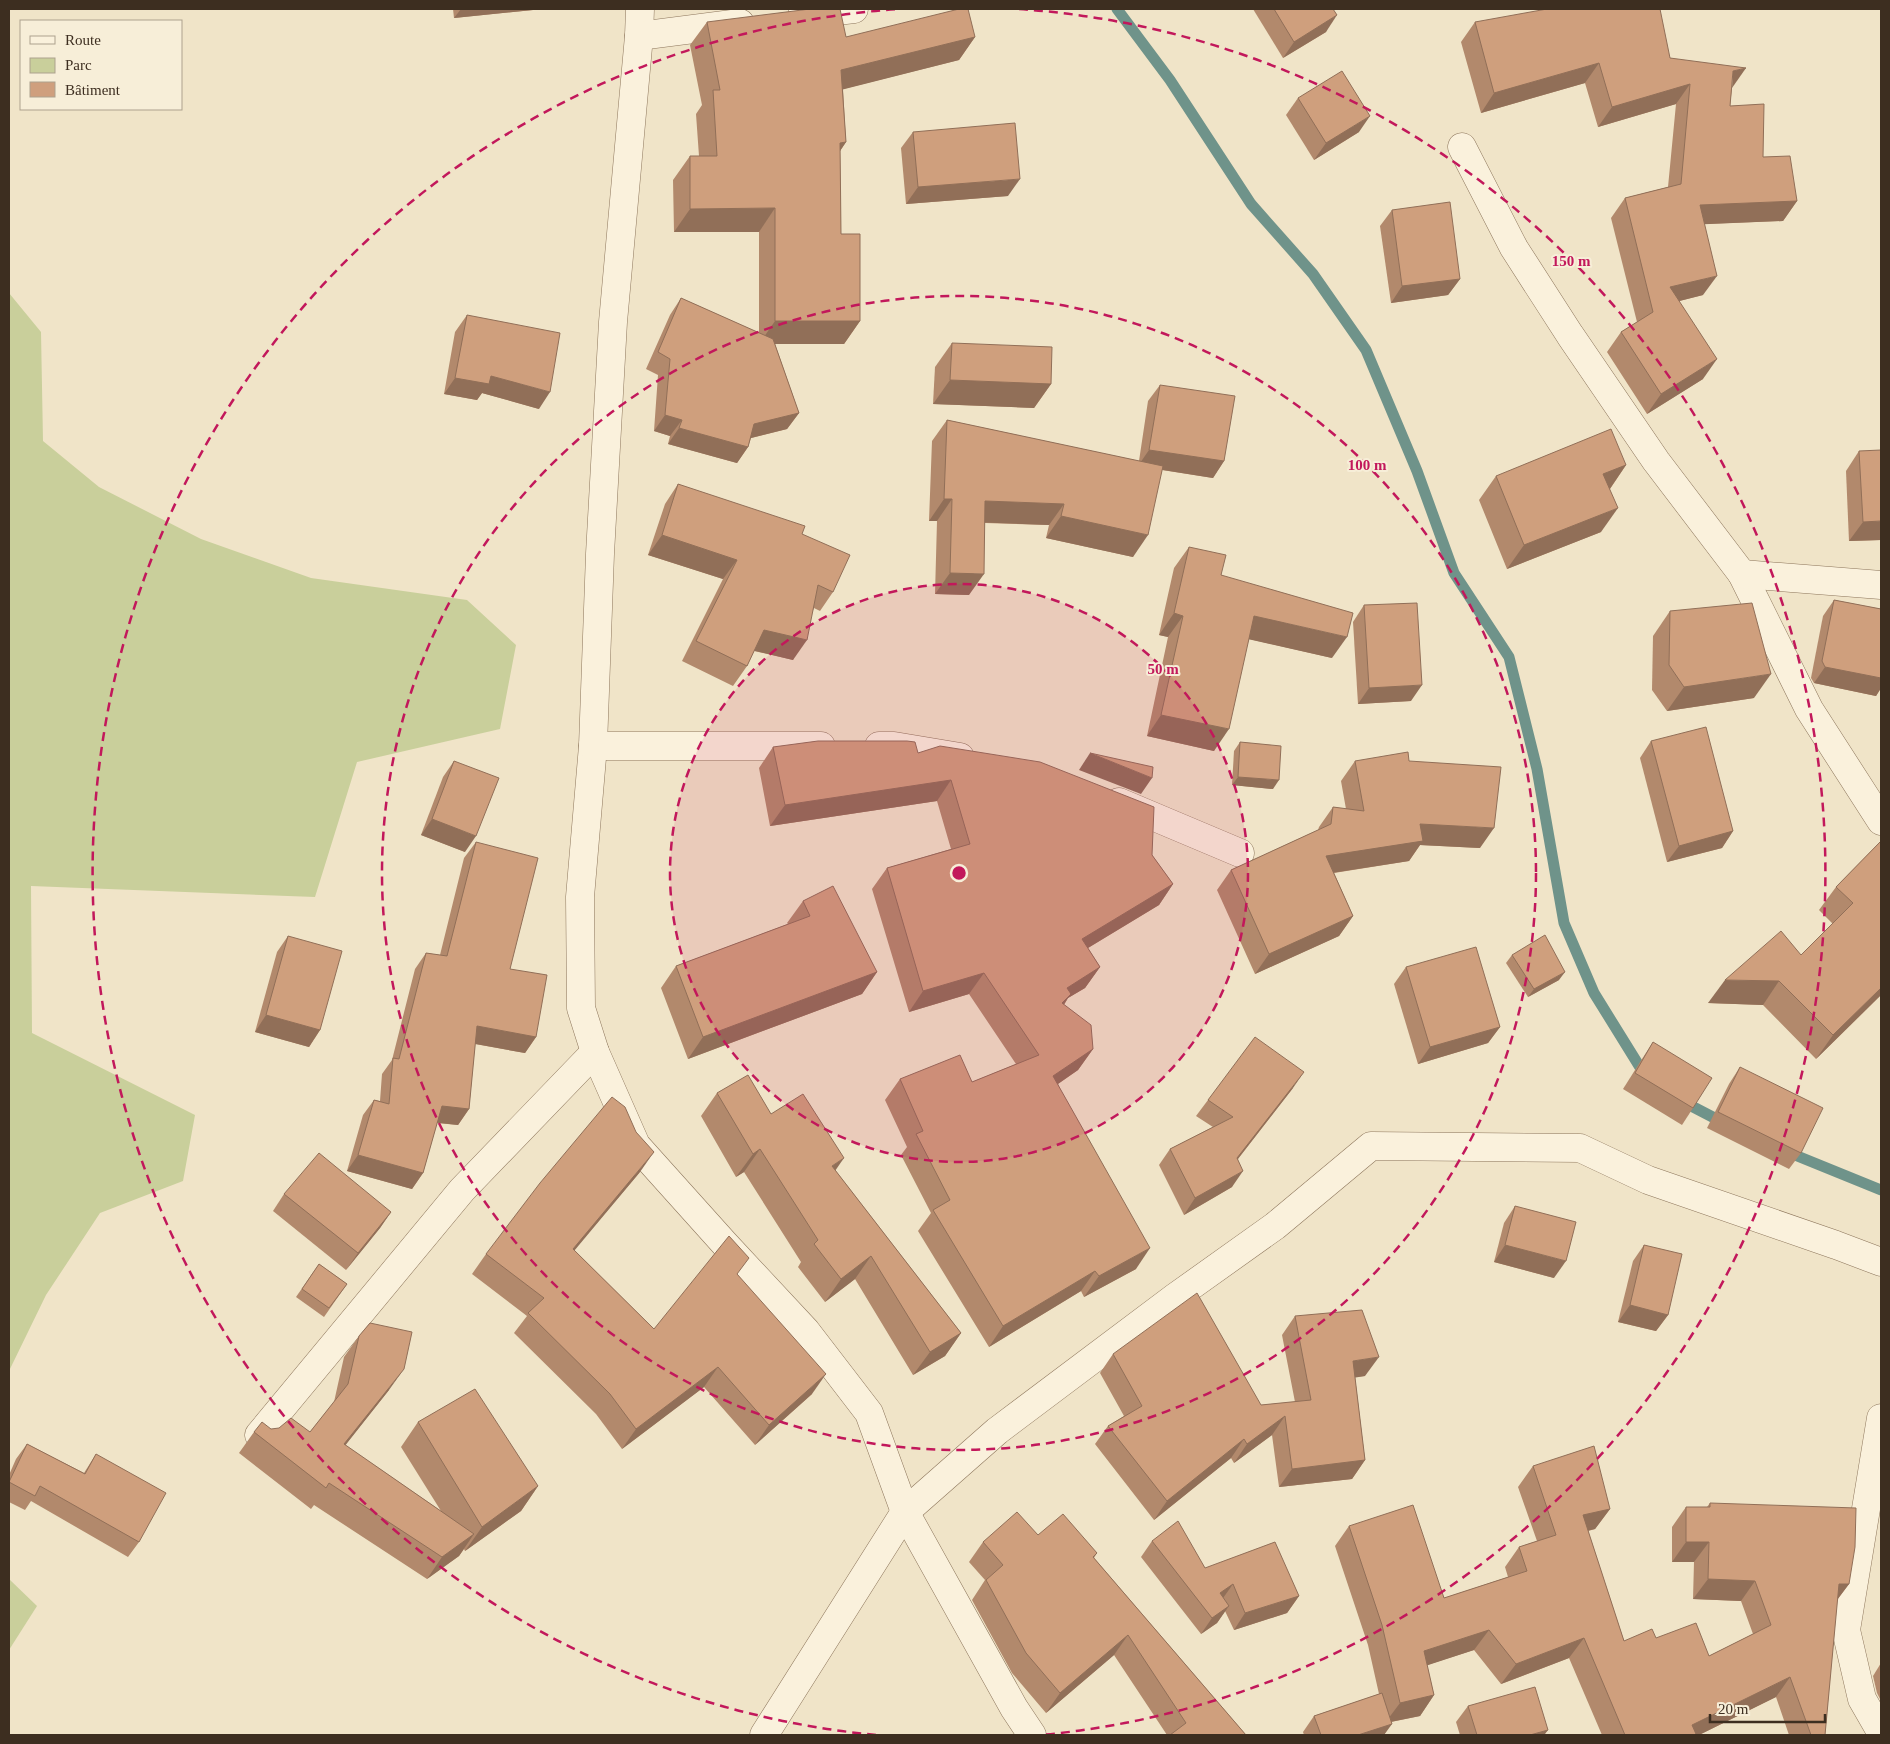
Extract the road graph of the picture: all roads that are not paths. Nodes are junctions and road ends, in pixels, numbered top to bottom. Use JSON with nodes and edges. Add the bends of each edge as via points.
{"nodes":[{"id":1,"x":640,"y":9,"type":"edge"},
{"id":2,"x":854,"y":9,"type":"edge"},
{"id":3,"x":639,"y":36,"type":"junction"},
{"id":4,"x":1462,"y":147,"type":"dead end"},
{"id":5,"x":1742,"y":574,"type":"junction"},
{"id":6,"x":1881,"y":585,"type":"edge"},
{"id":7,"x":593,"y":746,"type":"junction"},
{"id":8,"x":981,"y":760,"type":"edge"},
{"id":9,"x":1094,"y":792,"type":"edge"},
{"id":10,"x":1881,"y":820,"type":"edge"},
{"id":11,"x":1240,"y":853,"type":"dead end"},
{"id":12,"x":595,"y":1052,"type":"junction"},
{"id":13,"x":1881,"y":1262,"type":"edge"},
{"id":14,"x":1881,"y":1418,"type":"edge"},
{"id":15,"x":259,"y":1435,"type":"edge"},
{"id":16,"x":905,"y":1512,"type":"junction"},
{"id":17,"x":1881,"y":1732,"type":"edge"},
{"id":18,"x":764,"y":1735,"type":"edge"},
{"id":19,"x":1032,"y":1735,"type":"edge"}],
"edges":[{"from":1,"to":3,"type":"street"},
{"from":2,"to":3,"type":"street"},
{"from":3,"to":7,"type":"street","via":[[613,322]]},
{"from":4,"to":5,"type":"street","via":[[1514,248],[1570,335],[1661,468]]},
{"from":5,"to":6,"type":"street"},
{"from":5,"to":10,"type":"street","via":[[1809,709]]},
{"from":7,"to":8,"type":"street","via":[[894,746]]},
{"from":7,"to":12,"type":"street","via":[[580,906],[581,1008]]},
{"from":9,"to":11,"type":"street"},
{"from":12,"to":15,"type":"street","via":[[462,1190]]},
{"from":12,"to":16,"type":"street","via":[[636,1145],[806,1331],[869,1413]]},
{"from":13,"to":16,"type":"street","via":[[1648,1180],[1580,1148],[1371,1146],[1274,1226],[997,1431]]},
{"from":14,"to":17,"type":"street","via":[[1846,1630],[1862,1699]]},
{"from":16,"to":18,"type":"street"},
{"from":16,"to":19,"type":"street"}]}
